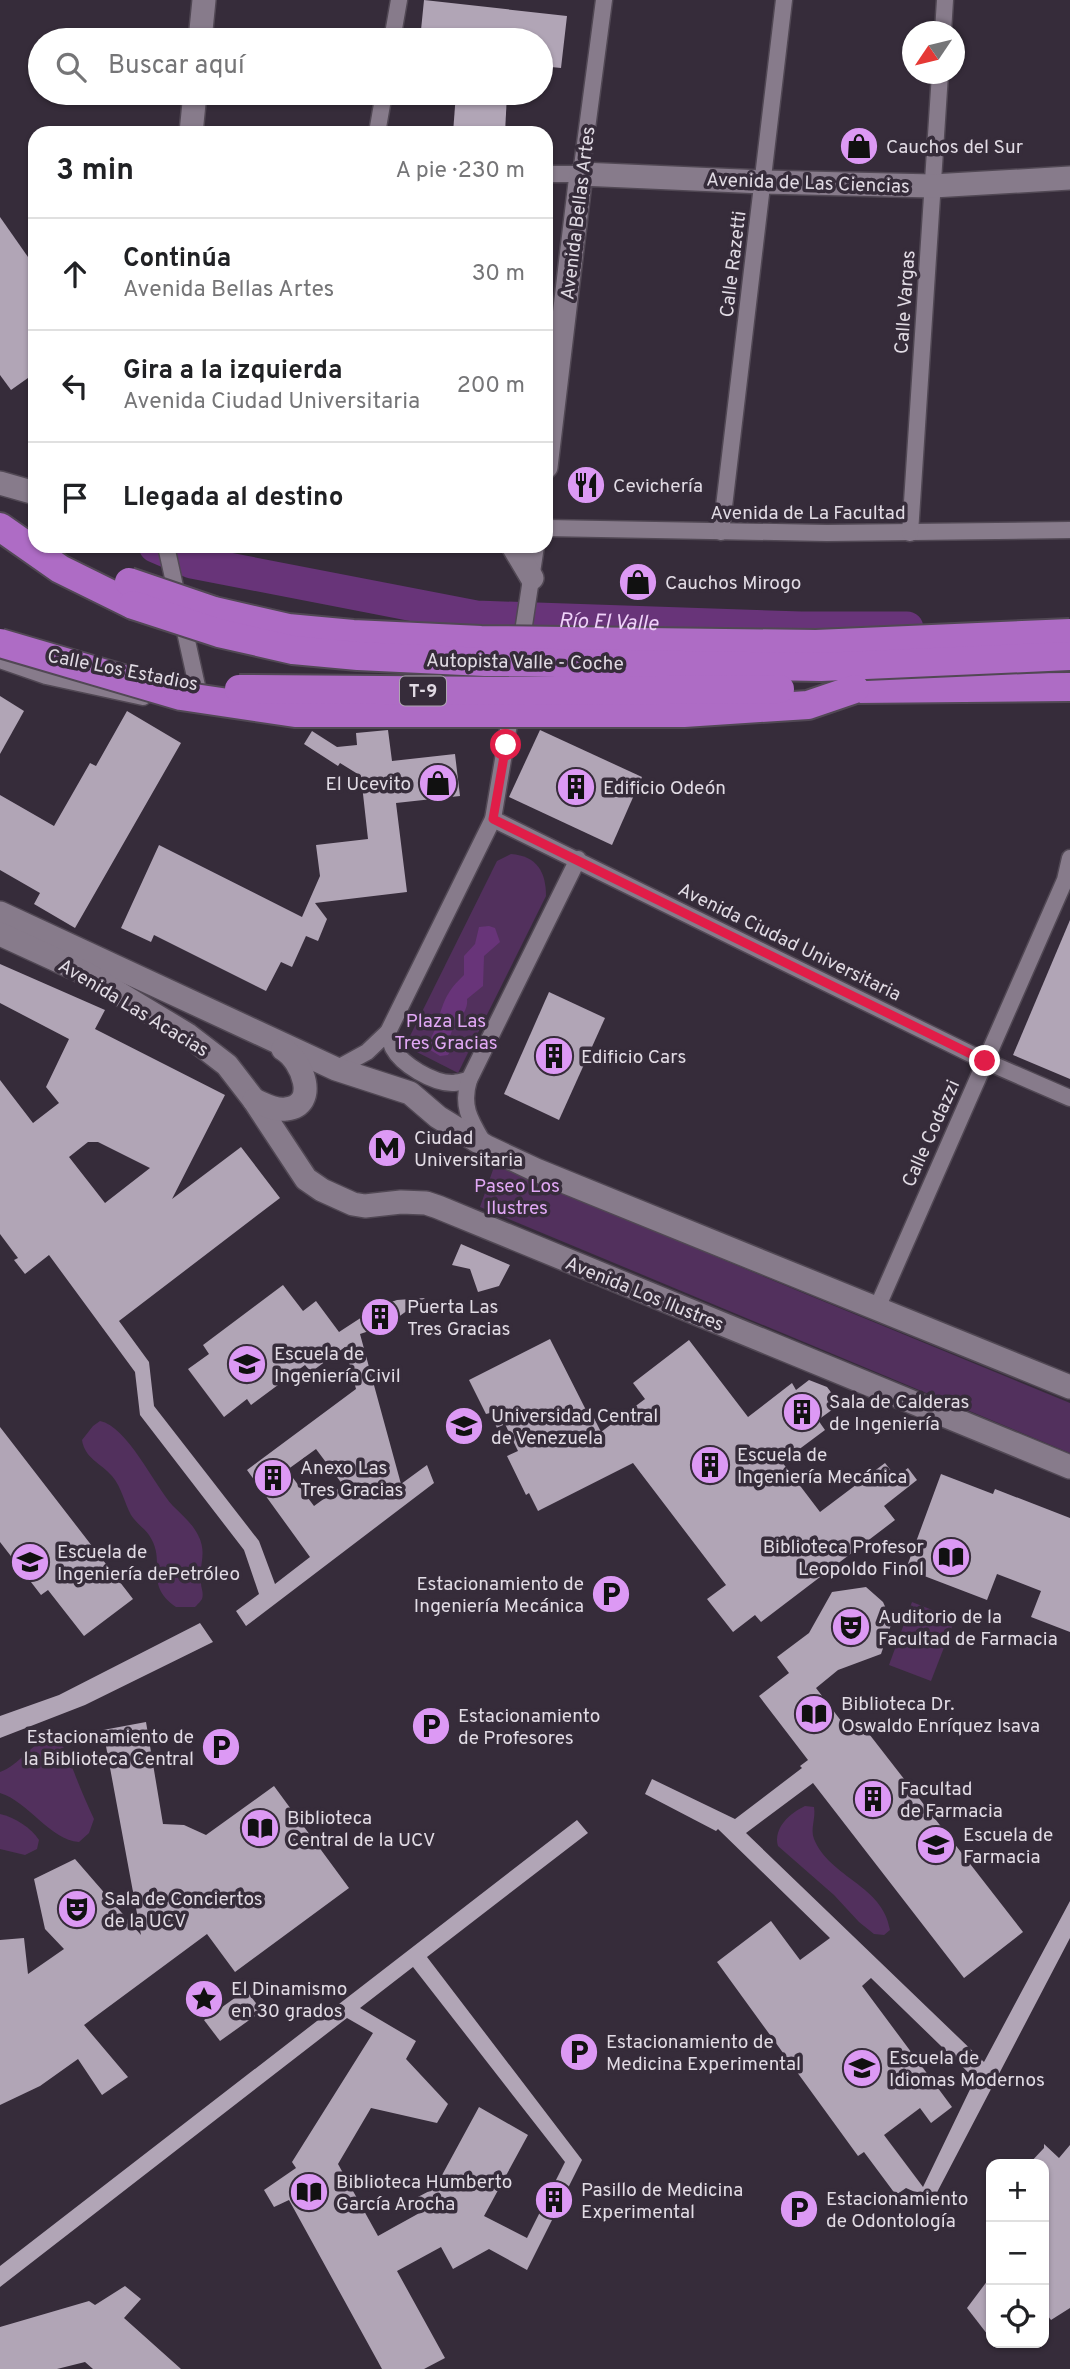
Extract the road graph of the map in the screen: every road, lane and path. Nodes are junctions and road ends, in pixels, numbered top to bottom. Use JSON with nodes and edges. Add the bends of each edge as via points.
{"nodes":[{"id":1,"x":204,"y":0,"type":"edge"},
{"id":2,"x":399,"y":0,"type":"edge"},
{"id":3,"x":604,"y":0,"type":"edge"},
{"id":4,"x":784,"y":0,"type":"edge"},
{"id":5,"x":944,"y":0,"type":"edge"},
{"id":6,"x":943,"y":21,"type":"edge"},
{"id":7,"x":201,"y":28,"type":"edge"},
{"id":8,"x":394,"y":28,"type":"edge"},
{"id":9,"x":939,"y":84,"type":"edge"},
{"id":10,"x":194,"y":105,"type":"edge"},
{"id":11,"x":382,"y":105,"type":"edge"},
{"id":12,"x":192,"y":126,"type":"edge"},
{"id":13,"x":378,"y":126,"type":"edge"},
{"id":14,"x":553,"y":174,"type":"edge"},
{"id":15,"x":581,"y":174,"type":"junction"},
{"id":16,"x":1070,"y":178,"type":"edge"},
{"id":17,"x":763,"y":182,"type":"junction"},
{"id":18,"x":933,"y":186,"type":"junction"},
{"id":19,"x":553,"y":408,"type":"edge"},
{"id":20,"x":0,"y":483,"type":"edge"},
{"id":21,"x":28,"y":491,"type":"edge"},
{"id":22,"x":553,"y":528,"type":"edge"},
{"id":23,"x":3,"y":529,"type":"edge"},
{"id":24,"x":1070,"y":530,"type":"edge"},
{"id":25,"x":721,"y":532,"type":"junction"},
{"id":26,"x":910,"y":533,"type":"junction"},
{"id":27,"x":28,"y":538,"type":"edge"},
{"id":28,"x":28,"y":547,"type":"edge"},
{"id":29,"x":37,"y":553,"type":"edge"},
{"id":30,"x":68,"y":553,"type":"edge"},
{"id":31,"x":168,"y":553,"type":"edge"},
{"id":32,"x":517,"y":553,"type":"edge"},
{"id":33,"x":535,"y":553,"type":"edge"},
{"id":34,"x":532,"y":578,"type":"junction"},
{"id":35,"x":0,"y":628,"type":"edge"},
{"id":36,"x":1070,"y":633,"type":"edge"},
{"id":37,"x":0,"y":643,"type":"edge"},
{"id":38,"x":1070,"y":656,"type":"edge"},
{"id":39,"x":0,"y":660,"type":"edge"},
{"id":40,"x":1070,"y":687,"type":"edge"},
{"id":41,"x":855,"y":689,"type":"junction"},
{"id":42,"x":493,"y":819,"type":"junction"},
{"id":43,"x":1070,"y":858,"type":"edge"},
{"id":44,"x":578,"y":859,"type":"junction"},
{"id":45,"x":0,"y":913,"type":"edge"},
{"id":46,"x":0,"y":934,"type":"edge"},
{"id":47,"x":254,"y":1031,"type":"junction"},
{"id":48,"x":388,"y":1032,"type":"junction"},
{"id":49,"x":985,"y":1061,"type":"junction"},
{"id":50,"x":336,"y":1069,"type":"junction"},
{"id":51,"x":469,"y":1080,"type":"junction"},
{"id":52,"x":1070,"y":1098,"type":"edge"},
{"id":53,"x":254,"y":1100,"type":"junction"},
{"id":54,"x":486,"y":1147,"type":"junction"},
{"id":55,"x":877,"y":1308,"type":"junction"},
{"id":56,"x":1070,"y":1387,"type":"edge"},
{"id":57,"x":1070,"y":1467,"type":"edge"}],
"edges":[{"from":1,"to":7,"type":"main road"},
{"from":2,"to":8,"type":"street"},
{"from":3,"to":15,"type":"street","name":"Avenida Bellas Artes"},
{"from":4,"to":17,"type":"street","name":"Calle Razetti"},
{"from":5,"to":6,"type":"street"},
{"from":9,"to":18,"type":"street","name":"Calle Vargas"},
{"from":10,"to":12,"type":"main road"},
{"from":11,"to":13,"type":"street"},
{"from":14,"to":15,"type":"street","name":"Avenida de Las Ciencias"},
{"from":15,"to":17,"type":"main road","name":"Avenida de Las Ciencias"},
{"from":15,"to":19,"type":"main road","name":"Avenida Bellas Artes"},
{"from":16,"to":18,"type":"main road","name":"Avenida de Las Ciencias"},
{"from":17,"to":18,"type":"main road","name":"Avenida de Las Ciencias"},
{"from":17,"to":25,"type":"street","name":"Calle Razetti"},
{"from":18,"to":26,"type":"street","name":"Calle Vargas"},
{"from":20,"to":21,"type":"main road"},
{"from":22,"to":25,"type":"street","name":"Avenida de La Facultad"},
{"from":23,"to":27,"type":"highway","name":"Autopista Valle - Coche","number":"T-9"},
{"from":23,"to":28,"type":"highway","name":"Autopista Valle - Coche","number":"T-9","bridge":true},
{"from":24,"to":26,"type":"street","name":"Avenida de La Facultad"},
{"from":25,"to":26,"type":"street","name":"Avenida de La Facultad"},
{"from":29,"to":38,"type":"highway","name":"Autopista Valle - Coche","number":"T-9","bridge":true,"via":[[133,605],[219,633],[293,650],[485,662],[821,667]]},
{"from":30,"to":36,"type":"highway","name":"Autopista Valle - Coche","bridge":true,"via":[[128,582],[214,611],[288,628],[353,634],[816,644]]},
{"from":31,"to":39,"type":"street","name":"Calle Los Estadios","via":[[202,708],[83,686]]},
{"from":32,"to":34,"type":"main road"},
{"from":33,"to":34,"type":"street"},
{"from":34,"to":42,"type":"street"},
{"from":35,"to":41,"type":"highway","number":"T-9","bridge":true,"via":[[94,661],[244,690]]},
{"from":37,"to":41,"type":"highway","bridge":true,"via":[[181,696],[295,713],[684,713],[808,705]]},
{"from":40,"to":41,"type":"highway","number":"T-9"},
{"from":42,"to":44,"type":"street","name":"Avenida Ciudad Universitaria"},
{"from":42,"to":48,"type":"street"},
{"from":43,"to":49,"type":"street","name":"Calle Codazzi","via":[[1065,880]]},
{"from":44,"to":49,"type":"street","name":"Avenida Ciudad Universitaria"},
{"from":44,"to":51,"type":"street"},
{"from":45,"to":47,"type":"main road","name":"Avenida Las Acacias"},
{"from":46,"to":53,"type":"main road","name":"Avenida Las Acacias","via":[[87,974],[188,1035],[227,1065]]},
{"from":47,"to":50,"type":"main road"},
{"from":47,"to":53,"type":"main road","via":[[292,1054],[305,1089],[302,1100],[289,1109]]},
{"from":48,"to":50,"type":"street","via":[[367,1052]]},
{"from":48,"to":51,"type":"street","via":[[399,1057],[416,1069],[451,1083]]},
{"from":49,"to":52,"type":"street","name":"Avenida Ciudad Universitaria"},
{"from":49,"to":55,"type":"street","name":"Calle Codazzi"},
{"from":50,"to":54,"type":"main road","via":[[410,1093]]},
{"from":51,"to":54,"type":"street","via":[[464,1097]]},
{"from":53,"to":57,"type":"main road","name":"Avenida Los Ilustres","via":[[306,1179],[337,1198],[353,1205],[401,1202],[438,1207]]},
{"from":54,"to":55,"type":"main road"},
{"from":55,"to":56,"type":"main road"}]}
